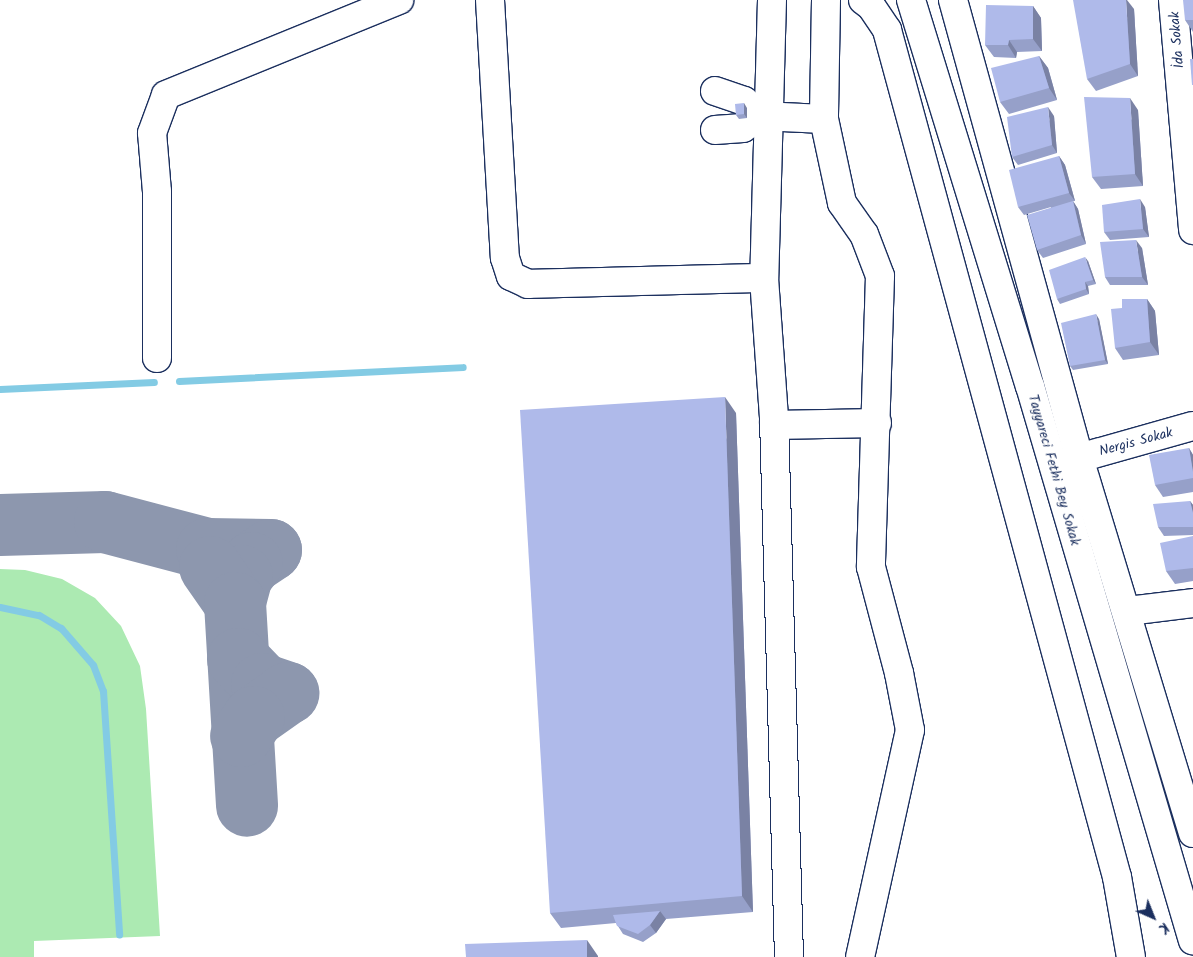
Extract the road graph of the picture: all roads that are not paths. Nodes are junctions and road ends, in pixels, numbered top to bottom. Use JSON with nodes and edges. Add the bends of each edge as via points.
{"nodes":[{"id":1,"x":398,"y":0,"type":"edge"},
{"id":2,"x":490,"y":0,"type":"edge"},
{"id":3,"x":772,"y":0,"type":"edge"},
{"id":4,"x":826,"y":0,"type":"edge"},
{"id":5,"x":863,"y":0,"type":"edge"},
{"id":6,"x":911,"y":0,"type":"edge"},
{"id":7,"x":953,"y":0,"type":"edge"},
{"id":8,"x":1173,"y":0,"type":"edge"},
{"id":9,"x":715,"y":92,"type":"dead end"},
{"id":10,"x":766,"y":117,"type":"junction"},
{"id":11,"x":824,"y":119,"type":"junction"},
{"id":12,"x":715,"y":130,"type":"dead end"},
{"id":13,"x":1193,"y":230,"type":"edge"},
{"id":14,"x":764,"y":278,"type":"junction"},
{"id":15,"x":157,"y":358,"type":"dead end"},
{"id":16,"x":877,"y":423,"type":"junction"},
{"id":17,"x":774,"y":425,"type":"junction"},
{"id":18,"x":1193,"y":426,"type":"edge"},
{"id":19,"x":1079,"y":458,"type":"junction"},
{"id":20,"x":1193,"y":603,"type":"edge"},
{"id":21,"x":1128,"y":610,"type":"junction"},
{"id":22,"x":1191,"y":823,"type":"edge"},
{"id":23,"x":1158,"y":824,"type":"junction"},
{"id":24,"x":1193,"y":941,"type":"edge"},
{"id":25,"x":789,"y":957,"type":"edge"},
{"id":26,"x":860,"y":957,"type":"edge"},
{"id":27,"x":1131,"y":957,"type":"edge"}],
"edges":[{"from":1,"to":15,"type":"street","via":[[166,95],[152,133],[157,192]]},
{"from":2,"to":14,"type":"street","via":[[505,258],[511,276],[528,284]]},
{"from":3,"to":10,"type":"street"},
{"from":4,"to":11,"type":"street"},
{"from":5,"to":27,"type":"street","via":[[887,30],[1118,877]]},
{"from":6,"to":23,"type":"street","name":"Tayyareci Fethi Bey Sokak","via":[[1030,386]]},
{"from":7,"to":19,"type":"street","name":"Tayyareci Fethi Bey Sokak"},
{"from":8,"to":13,"type":"street","name":"İda Sokak"},
{"from":9,"to":10,"type":"street","via":[[744,101]]},
{"from":10,"to":11,"type":"street"},
{"from":10,"to":12,"type":"street","via":[[742,128]]},
{"from":10,"to":14,"type":"street"},
{"from":11,"to":16,"type":"street","via":[[842,203],[864,234],[880,276]]},
{"from":14,"to":17,"type":"street"},
{"from":16,"to":17,"type":"street"},
{"from":16,"to":26,"type":"street","via":[[871,567],[899,673],[910,730]]},
{"from":17,"to":25,"type":"street"},
{"from":18,"to":19,"type":"street","name":"Nergis Sokak"},
{"from":19,"to":21,"type":"street","name":"Tayyareci Fethi Bey Sokak"},
{"from":20,"to":21,"type":"street"},
{"from":21,"to":22,"type":"street","name":"Tayyareci Fethi Bey Sokak"},
{"from":22,"to":23,"type":"street"},
{"from":23,"to":24,"type":"street","name":"Tayyareci Fethi Bey Sokak"}]}
